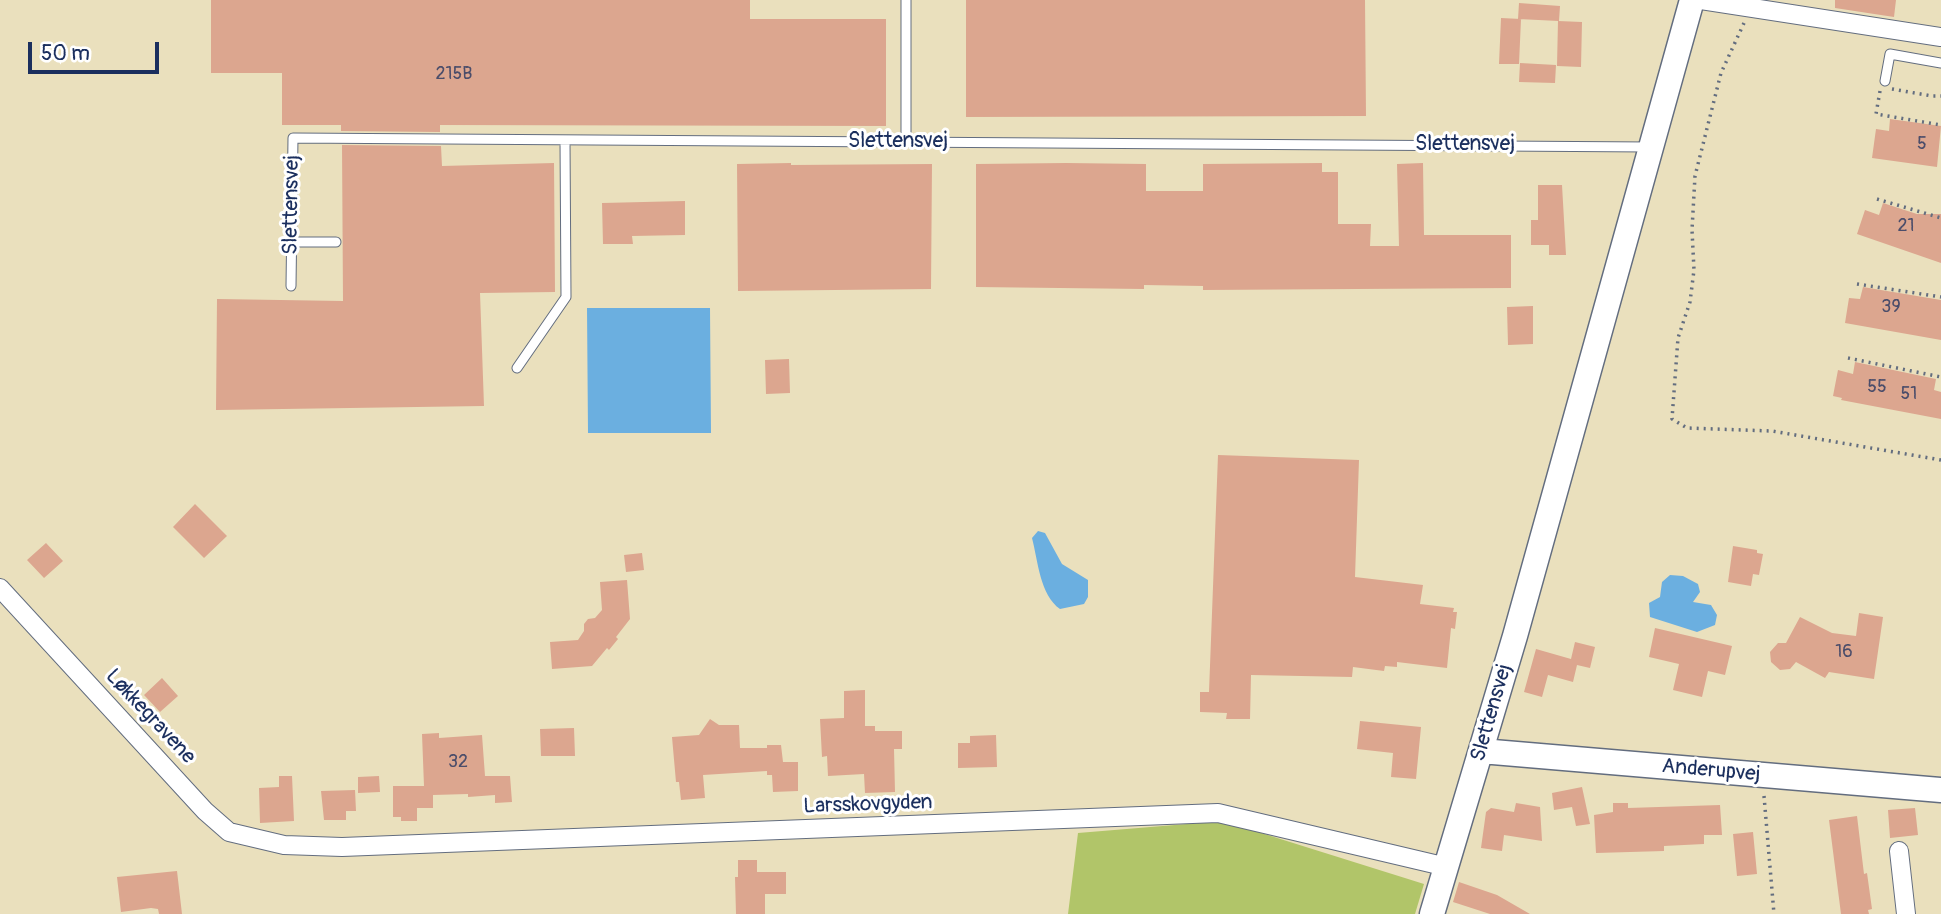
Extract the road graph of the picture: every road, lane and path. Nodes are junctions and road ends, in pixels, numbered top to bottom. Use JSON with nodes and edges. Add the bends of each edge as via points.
{"nodes":[{"id":1,"x":906,"y":0,"type":"edge"},
{"id":2,"x":1692,"y":0,"type":"edge"},
{"id":3,"x":1701,"y":0,"type":"edge"},
{"id":4,"x":1751,"y":7,"type":"junction"},
{"id":5,"x":1941,"y":37,"type":"edge"},
{"id":6,"x":1941,"y":63,"type":"edge"},
{"id":7,"x":1885,"y":81,"type":"junction"},
{"id":8,"x":1941,"y":96,"type":"edge"},
{"id":9,"x":1941,"y":125,"type":"edge"},
{"id":10,"x":565,"y":140,"type":"junction"},
{"id":11,"x":906,"y":142,"type":"junction"},
{"id":12,"x":1651,"y":147,"type":"junction"},
{"id":13,"x":1877,"y":199,"type":"dead end"},
{"id":14,"x":1941,"y":218,"type":"edge"},
{"id":15,"x":292,"y":242,"type":"junction"},
{"id":16,"x":336,"y":242,"type":"dead end"},
{"id":17,"x":1857,"y":284,"type":"dead end"},
{"id":18,"x":291,"y":286,"type":"dead end"},
{"id":19,"x":1941,"y":297,"type":"edge"},
{"id":20,"x":1848,"y":358,"type":"dead end"},
{"id":21,"x":517,"y":368,"type":"dead end"},
{"id":22,"x":1941,"y":377,"type":"edge"},
{"id":23,"x":1941,"y":460,"type":"edge"},
{"id":24,"x":0,"y":588,"type":"edge"},
{"id":25,"x":1481,"y":751,"type":"junction"},
{"id":26,"x":1762,"y":776,"type":"junction"},
{"id":27,"x":1941,"y":790,"type":"edge"},
{"id":28,"x":285,"y":845,"type":"joint"},
{"id":29,"x":1899,"y":851,"type":"dead end"},
{"id":30,"x":1447,"y":867,"type":"junction"},
{"id":31,"x":1432,"y":914,"type":"edge"},
{"id":32,"x":1774,"y":914,"type":"edge"},
{"id":33,"x":1906,"y":914,"type":"edge"}],
"edges":[{"from":1,"to":11,"type":"lane"},
{"from":2,"to":12,"type":"street","name":"Slettensvej"},
{"from":3,"to":4,"type":"street"},
{"from":4,"to":5,"type":"street"},
{"from":4,"to":23,"type":"path","via":[[1721,73],[1695,176],[1694,270],[1678,338],[1672,419],[1687,428],[1772,431]]},
{"from":6,"to":7,"type":"lane","via":[[1890,54]]},
{"from":7,"to":8,"type":"path","via":[[1894,90]]},
{"from":7,"to":9,"type":"path","via":[[1876,114]]},
{"from":10,"to":11,"type":"lane","name":"Slettensvej"},
{"from":10,"to":15,"type":"lane","name":"Slettensvej","via":[[293,138]]},
{"from":10,"to":21,"type":"lane","via":[[566,297]]},
{"from":11,"to":12,"type":"lane","name":"Slettensvej"},
{"from":12,"to":25,"type":"street","name":"Slettensvej"},
{"from":13,"to":14,"type":"path"},
{"from":15,"to":16,"type":"lane"},
{"from":15,"to":18,"type":"lane","name":"Slettensvej"},
{"from":17,"to":19,"type":"path"},
{"from":20,"to":22,"type":"path"},
{"from":24,"to":28,"type":"street","name":"Løkkegravene","via":[[205,811],[229,832]]},
{"from":25,"to":26,"type":"street","name":"Anderupvej"},
{"from":25,"to":30,"type":"street","name":"Slettensvej"},
{"from":26,"to":27,"type":"street","name":"Anderupvej"},
{"from":26,"to":32,"type":"path"},
{"from":28,"to":30,"type":"street","name":"Larsskovgyden","via":[[342,847],[1218,813]]},
{"from":29,"to":33,"type":"street"},
{"from":30,"to":31,"type":"street","name":"Slettensvej"}]}
